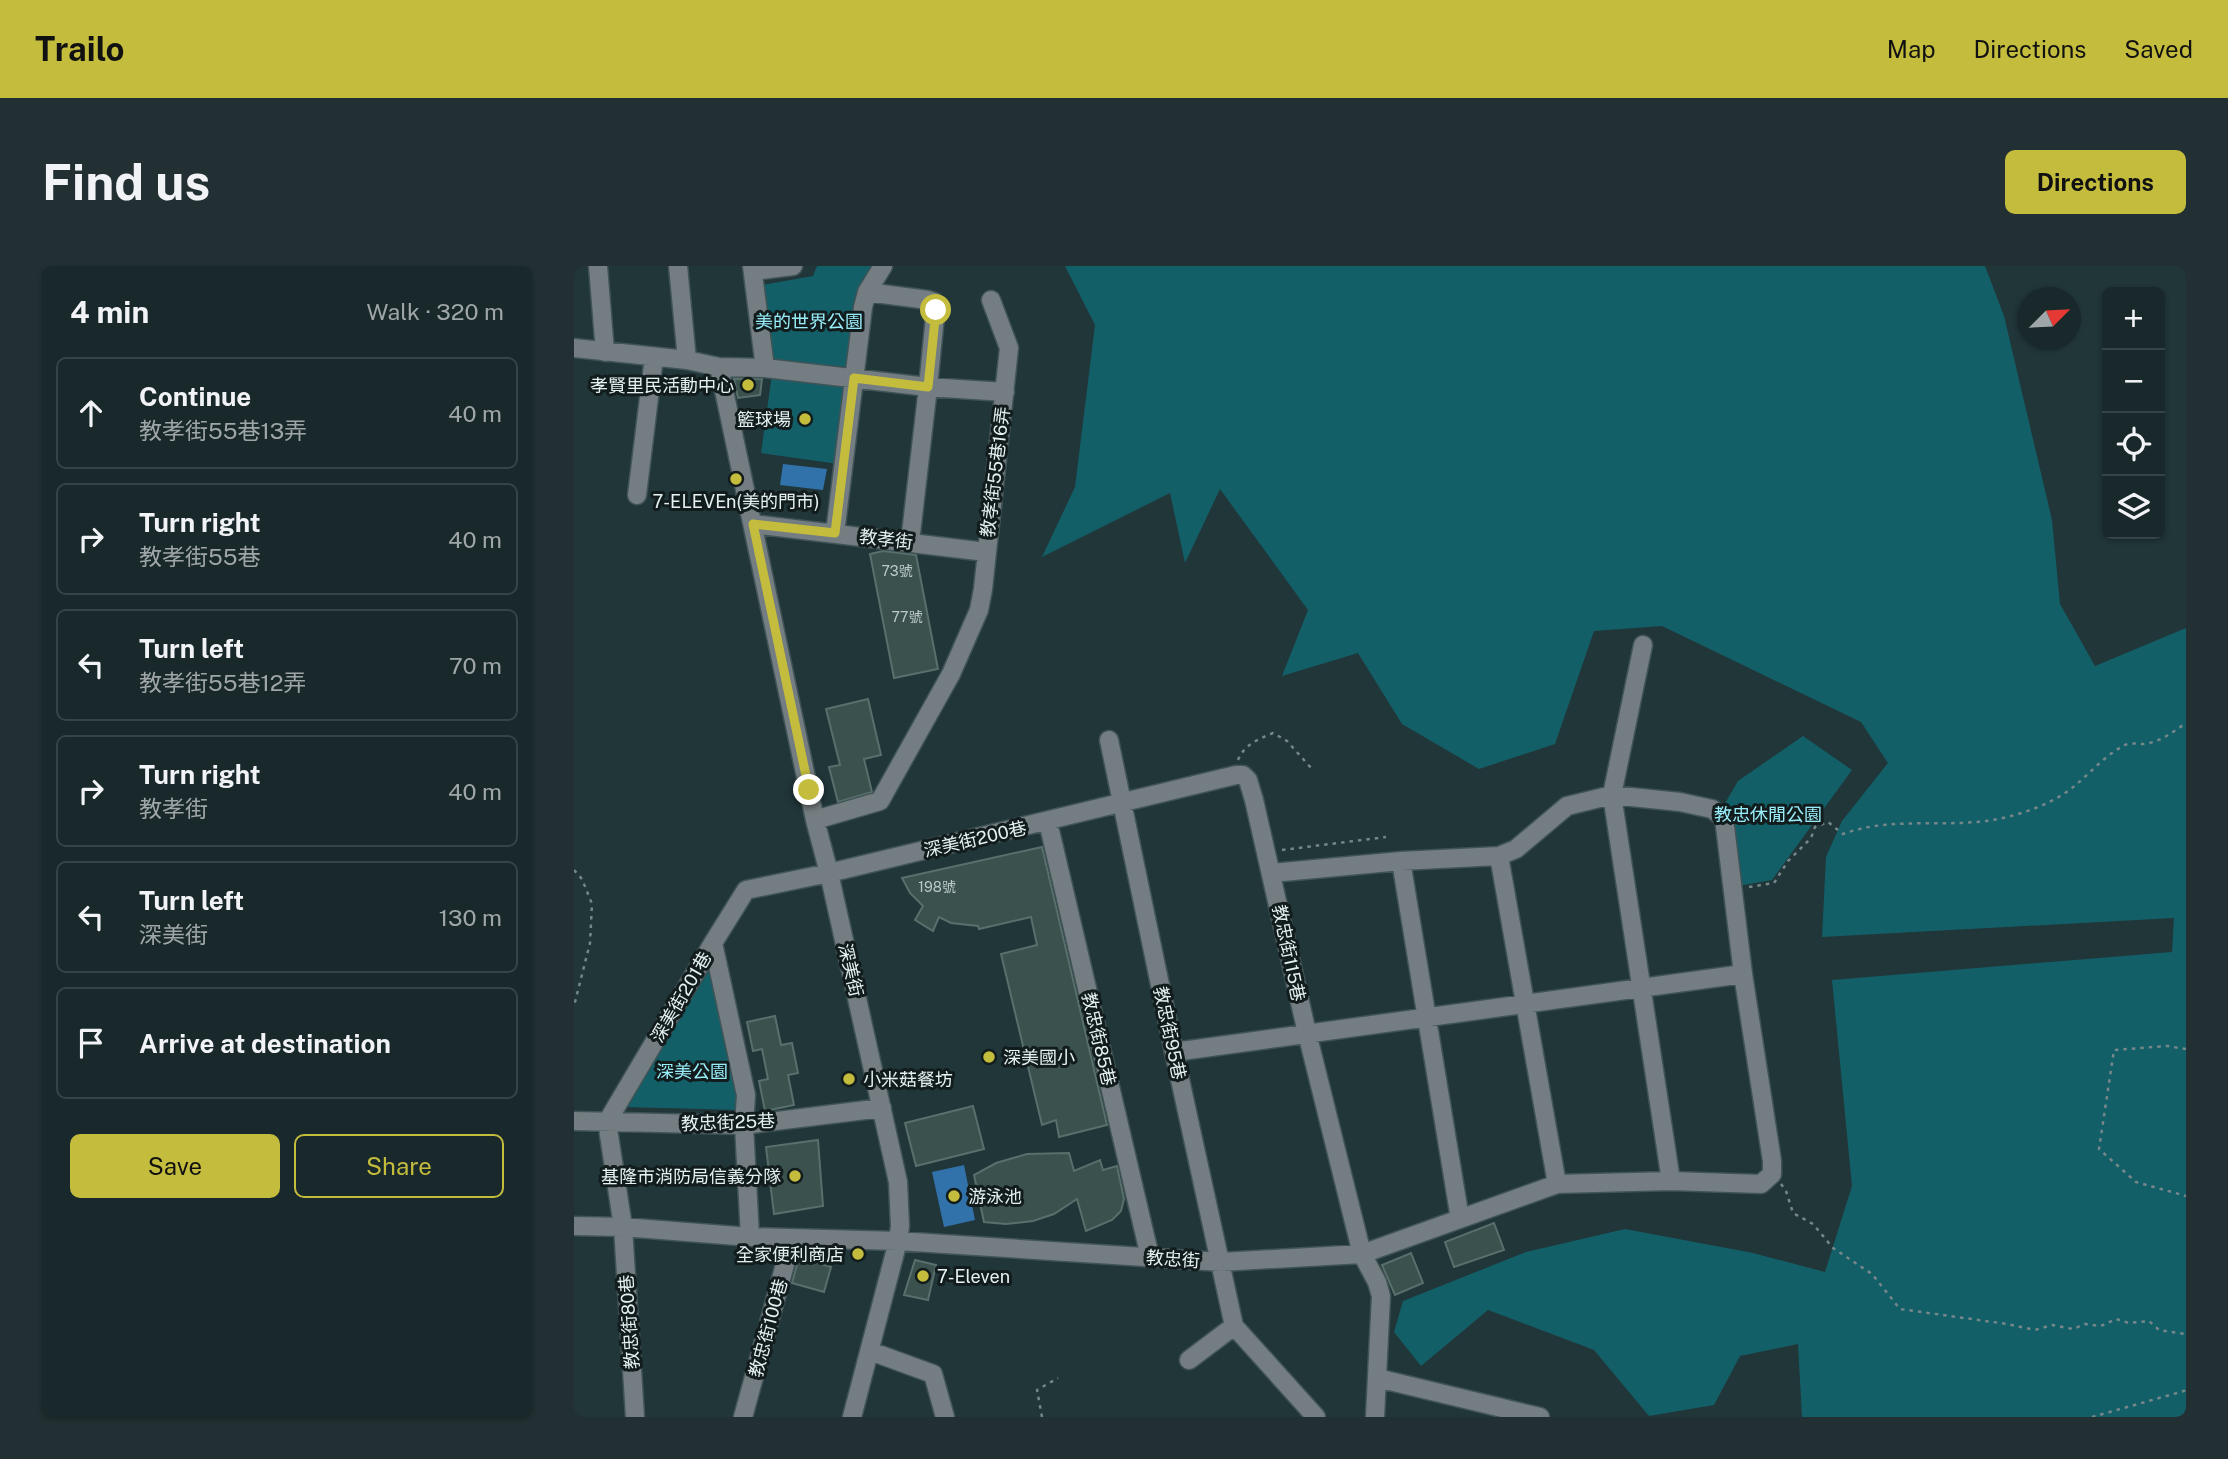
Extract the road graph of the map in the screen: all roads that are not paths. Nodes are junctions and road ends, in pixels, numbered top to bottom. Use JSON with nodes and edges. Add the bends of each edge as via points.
{"nodes":[{"id":1,"x":597,"y":266,"type":"edge"},
{"id":2,"x":678,"y":266,"type":"edge"},
{"id":3,"x":793,"y":266,"type":"edge"},
{"id":4,"x":883,"y":266,"type":"edge"},
{"id":5,"x":753,"y":268,"type":"edge"},
{"id":6,"x":867,"y":292,"type":"junction"},
{"id":7,"x":991,"y":300,"type":"dead end"},
{"id":8,"x":574,"y":348,"type":"edge"},
{"id":9,"x":605,"y":352,"type":"junction"},
{"id":10,"x":654,"y":357,"type":"junction"},
{"id":11,"x":687,"y":360,"type":"junction"},
{"id":12,"x":719,"y":367,"type":"junction"},
{"id":13,"x":765,"y":368,"type":"junction"},
{"id":14,"x":854,"y":378,"type":"junction"},
{"id":15,"x":928,"y":387,"type":"junction"},
{"id":16,"x":1005,"y":392,"type":"junction"},
{"id":17,"x":638,"y":495,"type":"dead end"},
{"id":18,"x":753,"y":524,"type":"junction"},
{"id":19,"x":835,"y":533,"type":"junction"},
{"id":20,"x":910,"y":542,"type":"junction"},
{"id":21,"x":986,"y":552,"type":"junction"},
{"id":22,"x":1643,"y":645,"type":"dead end"},
{"id":23,"x":1109,"y":740,"type":"dead end"},
{"id":24,"x":1612,"y":795,"type":"junction"},
{"id":25,"x":1121,"y":804,"type":"junction"},
{"id":26,"x":815,"y":820,"type":"junction"},
{"id":27,"x":1048,"y":822,"type":"junction"},
{"id":28,"x":1499,"y":856,"type":"junction"},
{"id":29,"x":1401,"y":861,"type":"junction"},
{"id":30,"x":829,"y":873,"type":"junction"},
{"id":31,"x":1272,"y":873,"type":"junction"},
{"id":32,"x":713,"y":943,"type":"junction"},
{"id":33,"x":1743,"y":974,"type":"junction"},
{"id":34,"x":1641,"y":988,"type":"junction"},
{"id":35,"x":1525,"y":1004,"type":"junction"},
{"id":36,"x":1428,"y":1017,"type":"junction"},
{"id":37,"x":1307,"y":1034,"type":"junction"},
{"id":38,"x":1174,"y":1052,"type":"junction"},
{"id":39,"x":882,"y":1108,"type":"junction"},
{"id":40,"x":574,"y":1121,"type":"edge"},
{"id":41,"x":607,"y":1122,"type":"junction"},
{"id":42,"x":744,"y":1125,"type":"junction"},
{"id":43,"x":1671,"y":1181,"type":"junction"},
{"id":44,"x":1557,"y":1184,"type":"junction"},
{"id":45,"x":1460,"y":1219,"type":"junction"},
{"id":46,"x":574,"y":1226,"type":"edge"},
{"id":47,"x":623,"y":1227,"type":"junction"},
{"id":48,"x":750,"y":1237,"type":"junction"},
{"id":49,"x":792,"y":1238,"type":"junction"},
{"id":50,"x":898,"y":1241,"type":"junction"},
{"id":51,"x":1362,"y":1254,"type":"junction"},
{"id":52,"x":1150,"y":1257,"type":"junction"},
{"id":53,"x":1222,"y":1262,"type":"junction"},
{"id":54,"x":1234,"y":1326,"type":"junction"},
{"id":55,"x":870,"y":1351,"type":"junction"},
{"id":56,"x":1189,"y":1360,"type":"dead end"},
{"id":57,"x":1377,"y":1378,"type":"junction"},
{"id":58,"x":635,"y":1417,"type":"edge"},
{"id":59,"x":743,"y":1417,"type":"edge"},
{"id":60,"x":852,"y":1417,"type":"edge"},
{"id":61,"x":945,"y":1417,"type":"edge"},
{"id":62,"x":1317,"y":1417,"type":"edge"},
{"id":63,"x":1375,"y":1417,"type":"edge"},
{"id":64,"x":1540,"y":1417,"type":"edge"}],
"edges":[{"from":1,"to":9,"type":"street"},
{"from":2,"to":11,"type":"street"},
{"from":3,"to":5,"type":"street"},
{"from":4,"to":6,"type":"street"},
{"from":5,"to":13,"type":"street"},
{"from":6,"to":14,"type":"street"},
{"from":6,"to":15,"type":"street","via":[[933,302]]},
{"from":7,"to":16,"type":"street","name":"教孝街55巷16弄","via":[[1009,348]]},
{"from":8,"to":9,"type":"street"},
{"from":9,"to":10,"type":"street"},
{"from":10,"to":11,"type":"street"},
{"from":10,"to":17,"type":"street"},
{"from":11,"to":12,"type":"street"},
{"from":12,"to":13,"type":"street"},
{"from":12,"to":18,"type":"street"},
{"from":13,"to":14,"type":"street"},
{"from":14,"to":15,"type":"street"},
{"from":14,"to":19,"type":"street"},
{"from":15,"to":16,"type":"street"},
{"from":15,"to":20,"type":"street"},
{"from":16,"to":21,"type":"street","name":"教孝街55巷16弄"},
{"from":18,"to":19,"type":"street","name":"教孝街"},
{"from":18,"to":26,"type":"street","name":"深美街"},
{"from":19,"to":20,"type":"street","name":"教孝街"},
{"from":20,"to":21,"type":"street","name":"教孝街"},
{"from":21,"to":26,"type":"street","via":[[979,610],[970,634],[880,801]]},
{"from":22,"to":24,"type":"street"},
{"from":23,"to":25,"type":"street","name":"教忠街95巷"},
{"from":24,"to":28,"type":"street","via":[[1567,806],[1516,849]]},
{"from":24,"to":33,"type":"street","via":[[1680,802],[1712,809],[1724,818]]},
{"from":24,"to":34,"type":"street"},
{"from":25,"to":27,"type":"street","name":"深美街200巷"},
{"from":25,"to":31,"type":"street","name":"教忠街115巷","via":[[1242,775],[1248,780]]},
{"from":25,"to":38,"type":"street","name":"教忠街95巷"},
{"from":26,"to":30,"type":"street","name":"深美街"},
{"from":27,"to":30,"type":"street","name":"深美街200巷"},
{"from":27,"to":52,"type":"street","name":"教忠街85巷"},
{"from":28,"to":29,"type":"street"},
{"from":28,"to":35,"type":"street"},
{"from":29,"to":31,"type":"street"},
{"from":29,"to":36,"type":"street"},
{"from":30,"to":32,"type":"street","name":"深美街201巷","via":[[746,890]]},
{"from":30,"to":39,"type":"street","name":"深美街"},
{"from":31,"to":37,"type":"street","name":"教忠街115巷"},
{"from":32,"to":41,"type":"street","name":"深美街201巷"},
{"from":32,"to":42,"type":"street","via":[[746,1095]]},
{"from":33,"to":34,"type":"street"},
{"from":33,"to":43,"type":"street","name":"教忠街","via":[[1772,1161],[1767,1179]]},
{"from":34,"to":35,"type":"street"},
{"from":34,"to":43,"type":"street"},
{"from":35,"to":36,"type":"street"},
{"from":35,"to":44,"type":"street"},
{"from":36,"to":37,"type":"street"},
{"from":36,"to":45,"type":"street"},
{"from":37,"to":38,"type":"street"},
{"from":37,"to":51,"type":"street","name":"教忠街115巷"},
{"from":38,"to":53,"type":"street","name":"教忠街95巷"},
{"from":39,"to":42,"type":"street","name":"教忠街25巷"},
{"from":39,"to":50,"type":"street","name":"深美街","via":[[898,1182]]},
{"from":40,"to":41,"type":"street","name":"教忠街25巷"},
{"from":41,"to":42,"type":"street","name":"教忠街25巷"},
{"from":41,"to":47,"type":"street"},
{"from":42,"to":48,"type":"street"},
{"from":43,"to":44,"type":"street","name":"教忠街"},
{"from":44,"to":45,"type":"street","name":"教忠街"},
{"from":45,"to":51,"type":"street","name":"教忠街"},
{"from":46,"to":47,"type":"street","name":"教忠街"},
{"from":47,"to":48,"type":"street","name":"教忠街"},
{"from":47,"to":58,"type":"street","name":"教忠街80巷"},
{"from":48,"to":49,"type":"street","name":"教忠街"},
{"from":49,"to":50,"type":"street","name":"教忠街"},
{"from":49,"to":59,"type":"street","name":"教忠街100巷"},
{"from":50,"to":52,"type":"street","name":"教忠街"},
{"from":50,"to":55,"type":"street","name":"深美街"},
{"from":51,"to":53,"type":"street","name":"教忠街"},
{"from":51,"to":57,"type":"street","name":"教忠街115巷","via":[[1381,1296]]},
{"from":52,"to":53,"type":"street","name":"教忠街"},
{"from":53,"to":54,"type":"street","name":"教忠街95巷"},
{"from":54,"to":56,"type":"street"},
{"from":54,"to":62,"type":"street"},
{"from":55,"to":60,"type":"street","name":"深美街"},
{"from":55,"to":61,"type":"street","via":[[933,1374]]},
{"from":57,"to":63,"type":"street","name":"教忠街115巷"},
{"from":57,"to":64,"type":"street"}]}
